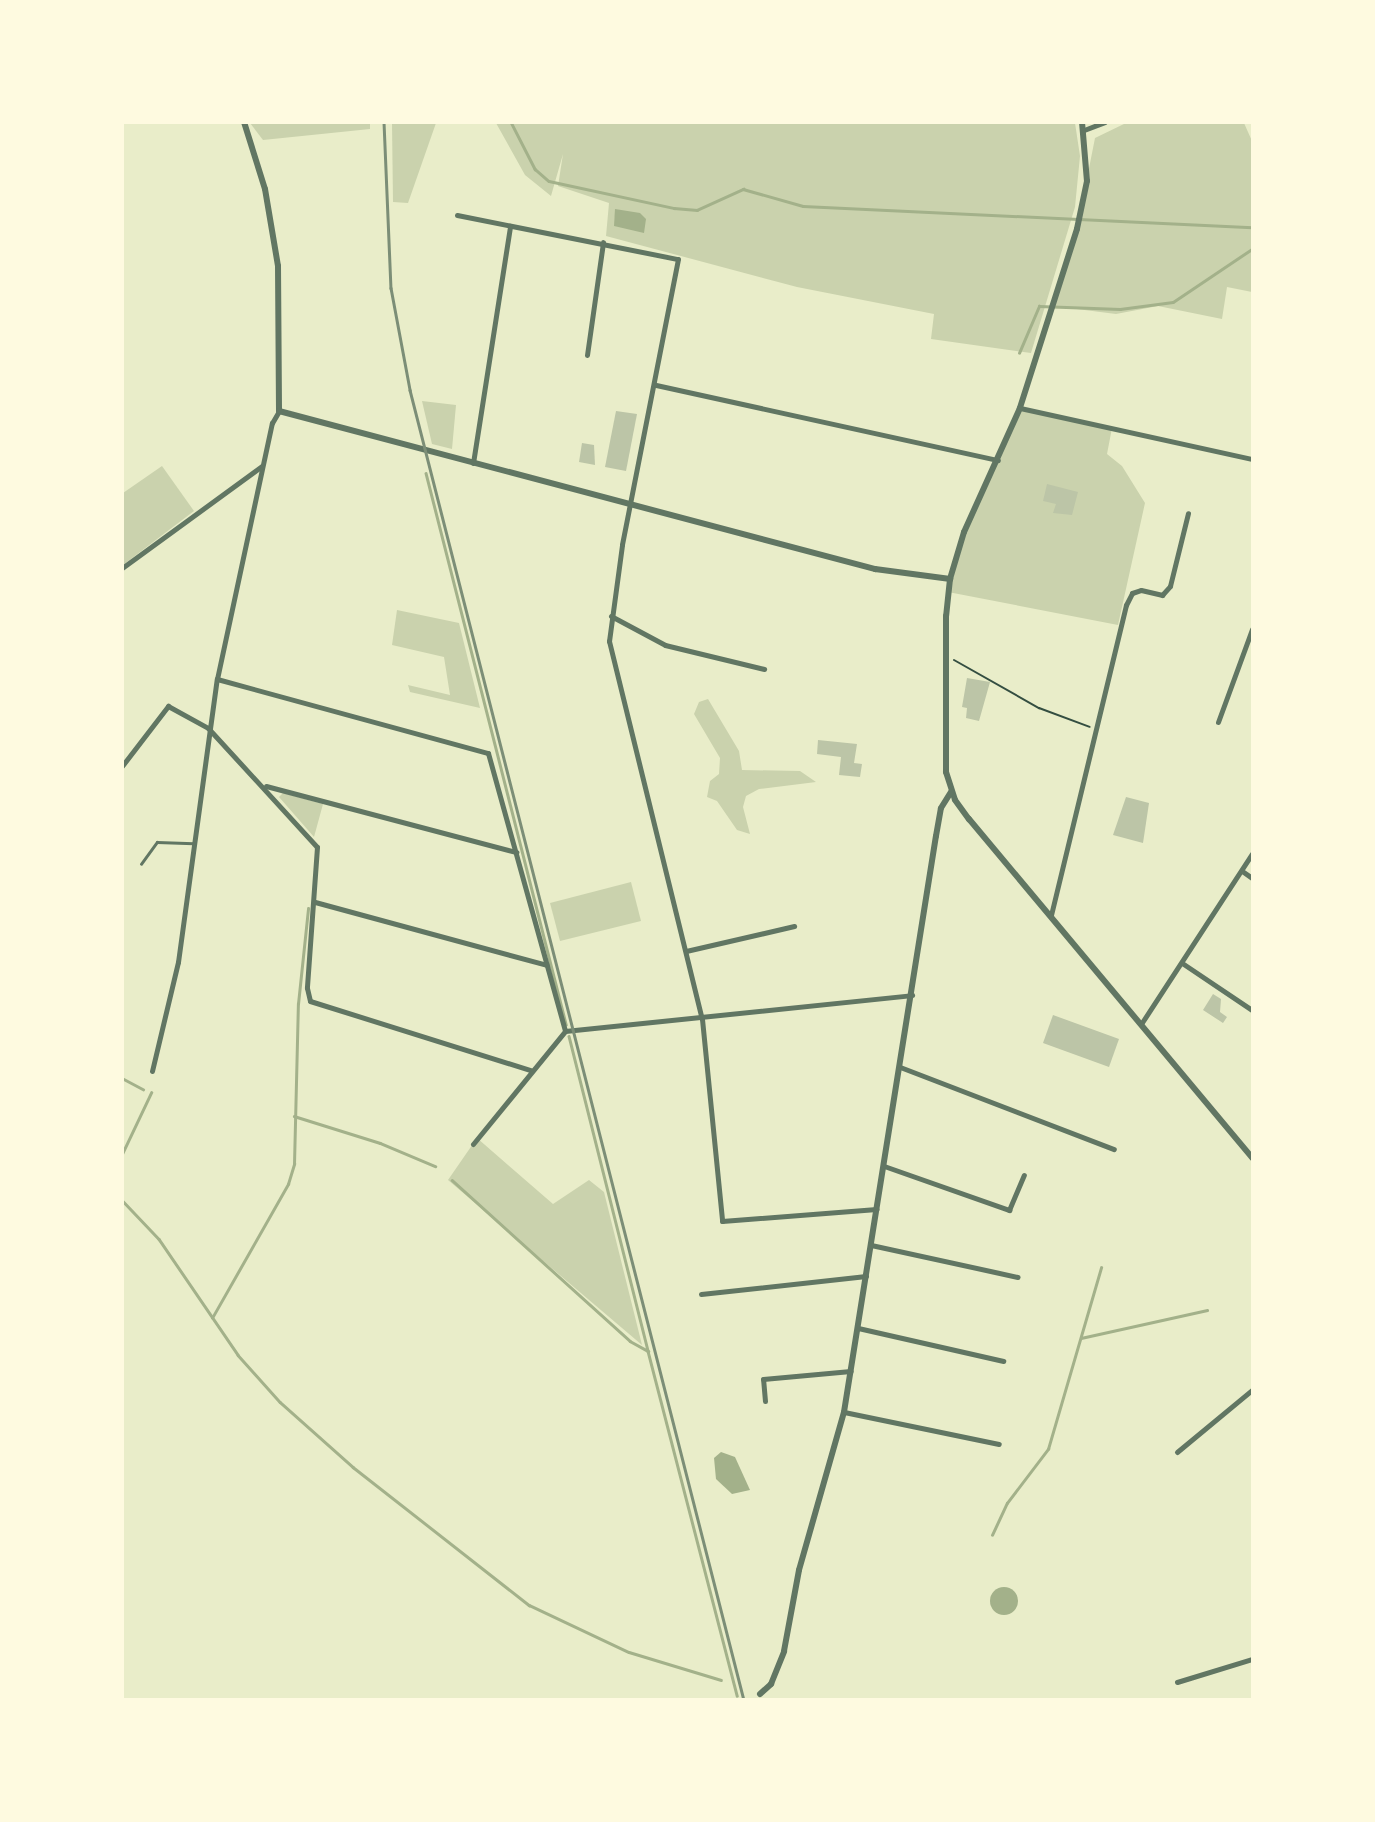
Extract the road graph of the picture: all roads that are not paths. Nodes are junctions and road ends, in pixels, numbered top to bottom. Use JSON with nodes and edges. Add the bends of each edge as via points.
{"nodes":[{"id":1,"x":244,"y":122,"type":"edge"},
{"id":2,"x":1105,"y":122,"type":"edge"},
{"id":3,"x":1083,"y":126,"type":"edge"},
{"id":4,"x":457,"y":215,"type":"dead end"},
{"id":5,"x":510,"y":226,"type":"junction"},
{"id":6,"x":603,"y":243,"type":"junction"},
{"id":7,"x":587,"y":355,"type":"dead end"},
{"id":8,"x":656,"y":385,"type":"junction"},
{"id":9,"x":1020,"y":408,"type":"junction"},
{"id":10,"x":279,"y":411,"type":"junction"},
{"id":11,"x":1252,"y":459,"type":"edge"},
{"id":12,"x":998,"y":460,"type":"junction"},
{"id":13,"x":472,"y":463,"type":"junction"},
{"id":14,"x":262,"y":466,"type":"junction"},
{"id":15,"x":632,"y":504,"type":"junction"},
{"id":16,"x":1188,"y":513,"type":"dead end"},
{"id":17,"x":122,"y":568,"type":"edge"},
{"id":18,"x":950,"y":579,"type":"junction"},
{"id":19,"x":611,"y":616,"type":"junction"},
{"id":20,"x":1252,"y":629,"type":"edge"},
{"id":21,"x":764,"y":669,"type":"dead end"},
{"id":22,"x":217,"y":679,"type":"junction"},
{"id":23,"x":1218,"y":722,"type":"dead end"},
{"id":24,"x":208,"y":728,"type":"junction"},
{"id":25,"x":122,"y":766,"type":"edge"},
{"id":26,"x":263,"y":785,"type":"junction"},
{"id":27,"x":951,"y":792,"type":"junction"},
{"id":28,"x":193,"y":843,"type":"junction"},
{"id":29,"x":516,"y":852,"type":"junction"},
{"id":30,"x":1252,"y":855,"type":"edge"},
{"id":31,"x":141,"y":864,"type":"dead end"},
{"id":32,"x":1242,"y":871,"type":"junction"},
{"id":33,"x":1252,"y":877,"type":"edge"},
{"id":34,"x":315,"y":902,"type":"junction"},
{"id":35,"x":1051,"y":915,"type":"junction"},
{"id":36,"x":794,"y":926,"type":"dead end"},
{"id":37,"x":686,"y":951,"type":"junction"},
{"id":38,"x":1182,"y":963,"type":"junction"},
{"id":39,"x":547,"y":965,"type":"junction"},
{"id":40,"x":912,"y":995,"type":"junction"},
{"id":41,"x":1252,"y":1010,"type":"edge"},
{"id":42,"x":702,"y":1019,"type":"junction"},
{"id":43,"x":1141,"y":1024,"type":"junction"},
{"id":44,"x":565,"y":1031,"type":"junction"},
{"id":45,"x":900,"y":1067,"type":"junction"},
{"id":46,"x":530,"y":1070,"type":"junction"},
{"id":47,"x":152,"y":1072,"type":"dead end"},
{"id":48,"x":472,"y":1144,"type":"dead end"},
{"id":49,"x":1114,"y":1149,"type":"dead end"},
{"id":50,"x":1252,"y":1158,"type":"edge"},
{"id":51,"x":884,"y":1166,"type":"junction"},
{"id":52,"x":1024,"y":1175,"type":"dead end"},
{"id":53,"x":877,"y":1209,"type":"junction"},
{"id":54,"x":871,"y":1245,"type":"junction"},
{"id":55,"x":866,"y":1276,"type":"junction"},
{"id":56,"x":1018,"y":1277,"type":"dead end"},
{"id":57,"x":701,"y":1294,"type":"dead end"},
{"id":58,"x":858,"y":1328,"type":"junction"},
{"id":59,"x":1003,"y":1361,"type":"dead end"},
{"id":60,"x":851,"y":1371,"type":"junction"},
{"id":61,"x":1252,"y":1390,"type":"edge"},
{"id":62,"x":765,"y":1401,"type":"dead end"},
{"id":63,"x":844,"y":1412,"type":"junction"},
{"id":64,"x":999,"y":1444,"type":"dead end"},
{"id":65,"x":1177,"y":1452,"type":"dead end"},
{"id":66,"x":1252,"y":1659,"type":"edge"},
{"id":67,"x":1177,"y":1682,"type":"dead end"},
{"id":68,"x":761,"y":1697,"type":"edge"}],
"edges":[{"from":1,"to":10,"type":"street","via":[[265,189],[278,266]]},
{"from":2,"to":3,"type":"street"},
{"from":3,"to":9,"type":"street","via":[[1087,181],[1082,211]]},
{"from":4,"to":5,"type":"street"},
{"from":5,"to":6,"type":"street"},
{"from":5,"to":13,"type":"street"},
{"from":6,"to":7,"type":"street"},
{"from":6,"to":8,"type":"street","via":[[678,259]]},
{"from":8,"to":12,"type":"street"},
{"from":8,"to":15,"type":"street"},
{"from":9,"to":11,"type":"street"},
{"from":9,"to":12,"type":"street"},
{"from":10,"to":13,"type":"street"},
{"from":10,"to":14,"type":"street"},
{"from":12,"to":18,"type":"street","via":[[964,532]]},
{"from":13,"to":15,"type":"street"},
{"from":14,"to":17,"type":"street"},
{"from":14,"to":22,"type":"street"},
{"from":15,"to":18,"type":"street","via":[[888,572]]},
{"from":15,"to":19,"type":"street"},
{"from":16,"to":35,"type":"street","via":[[1170,586],[1162,595],[1141,590],[1132,593],[1126,605]]},
{"from":18,"to":27,"type":"street","via":[[946,760]]},
{"from":19,"to":21,"type":"street","via":[[664,645]]},
{"from":19,"to":37,"type":"street","via":[[612,667]]},
{"from":20,"to":23,"type":"street"},
{"from":22,"to":24,"type":"street"},
{"from":22,"to":29,"type":"street","via":[[488,752]]},
{"from":24,"to":25,"type":"street","via":[[168,706]]},
{"from":24,"to":26,"type":"street"},
{"from":24,"to":28,"type":"street"},
{"from":26,"to":29,"type":"street"},
{"from":26,"to":34,"type":"street","via":[[317,847]]},
{"from":27,"to":35,"type":"street"},
{"from":27,"to":40,"type":"street","via":[[941,807]]},
{"from":28,"to":31,"type":"lane","via":[[157,842]]},
{"from":28,"to":47,"type":"street","via":[[178,962]]},
{"from":29,"to":39,"type":"street"},
{"from":30,"to":32,"type":"street"},
{"from":32,"to":33,"type":"street"},
{"from":32,"to":38,"type":"street"},
{"from":34,"to":39,"type":"street"},
{"from":34,"to":46,"type":"street","via":[[307,988],[313,1003]]},
{"from":35,"to":43,"type":"street"},
{"from":36,"to":37,"type":"street"},
{"from":37,"to":42,"type":"street"},
{"from":38,"to":41,"type":"street"},
{"from":38,"to":43,"type":"street"},
{"from":39,"to":44,"type":"street"},
{"from":40,"to":42,"type":"street"},
{"from":40,"to":45,"type":"street"},
{"from":42,"to":44,"type":"street"},
{"from":42,"to":53,"type":"street","via":[[722,1221]]},
{"from":43,"to":50,"type":"street"},
{"from":44,"to":46,"type":"street"},
{"from":45,"to":49,"type":"street"},
{"from":45,"to":51,"type":"street"},
{"from":46,"to":48,"type":"street"},
{"from":51,"to":52,"type":"street","via":[[1009,1210]]},
{"from":51,"to":53,"type":"street"},
{"from":53,"to":54,"type":"street"},
{"from":54,"to":55,"type":"street"},
{"from":54,"to":56,"type":"street"},
{"from":55,"to":57,"type":"street"},
{"from":55,"to":58,"type":"street"},
{"from":58,"to":59,"type":"street"},
{"from":58,"to":60,"type":"street"},
{"from":60,"to":62,"type":"street","via":[[763,1379]]},
{"from":60,"to":63,"type":"street"},
{"from":61,"to":65,"type":"street"},
{"from":63,"to":64,"type":"street"},
{"from":63,"to":68,"type":"street","via":[[799,1570],[784,1651]]},
{"from":66,"to":67,"type":"street"}]}
